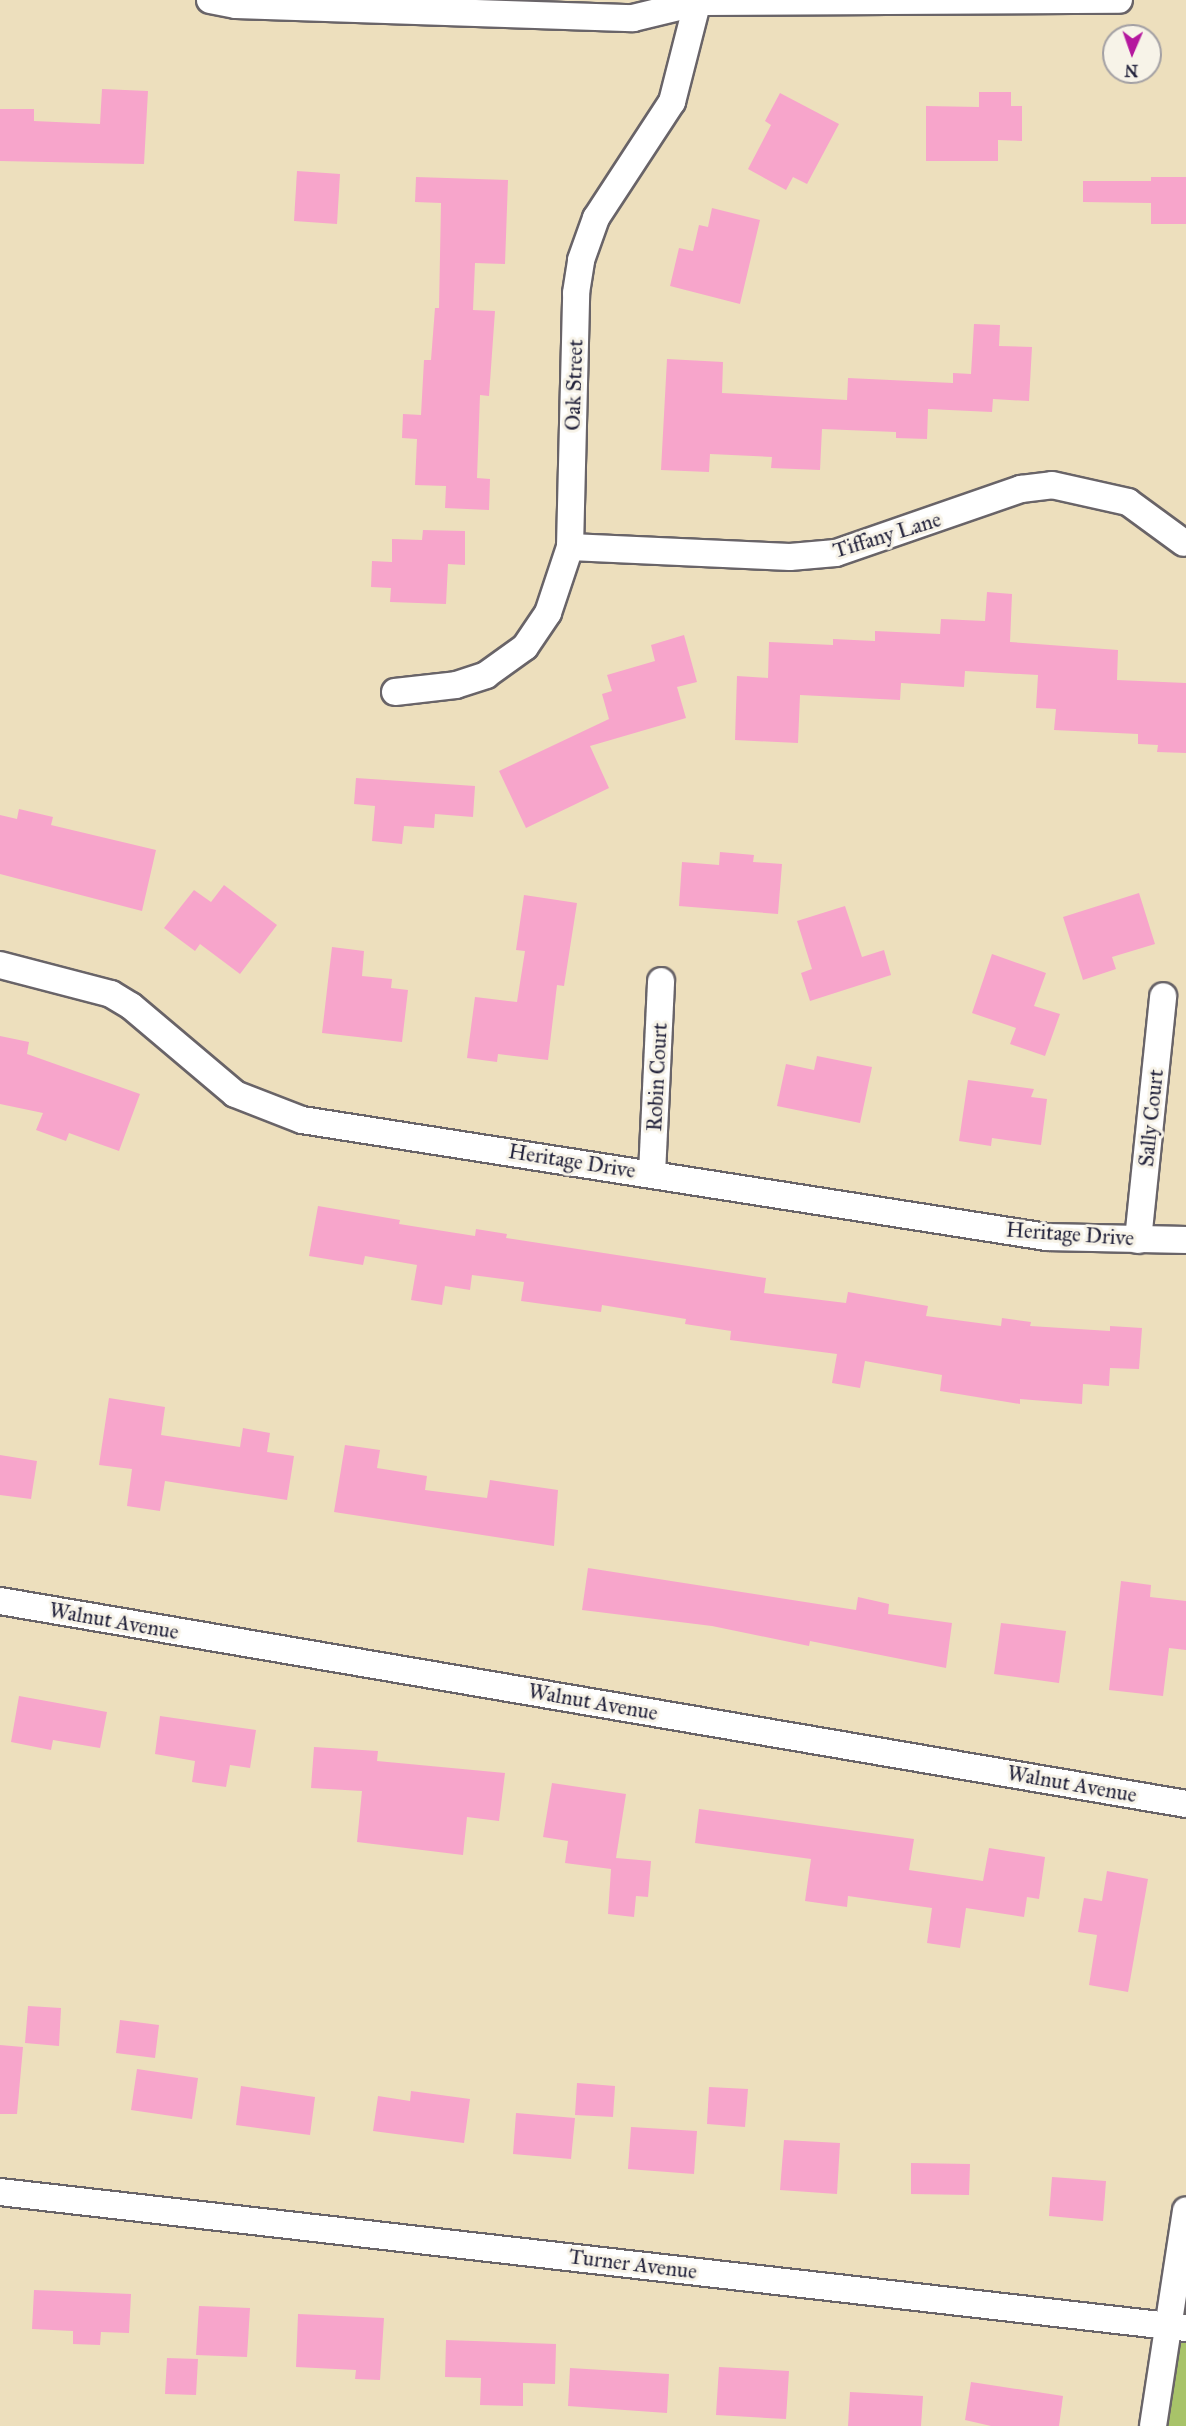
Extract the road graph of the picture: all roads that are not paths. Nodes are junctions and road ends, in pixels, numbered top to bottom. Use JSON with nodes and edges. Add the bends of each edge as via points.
{"nodes":[{"id":1,"x":210,"y":0,"type":"edge"},
{"id":2,"x":1119,"y":0,"type":"edge"},
{"id":3,"x":699,"y":1,"type":"edge"},
{"id":4,"x":1184,"y":543,"type":"dead end"},
{"id":5,"x":570,"y":548,"type":"junction"},
{"id":6,"x":395,"y":693,"type":"dead end"},
{"id":7,"x":0,"y":965,"type":"edge"},
{"id":8,"x":661,"y":981,"type":"dead end"},
{"id":9,"x":1163,"y":996,"type":"dead end"},
{"id":10,"x":652,"y":1174,"type":"junction"},
{"id":11,"x":1138,"y":1240,"type":"junction"},
{"id":12,"x":1186,"y":1240,"type":"edge"},
{"id":13,"x":0,"y":1601,"type":"edge"},
{"id":14,"x":1186,"y":1804,"type":"edge"},
{"id":15,"x":0,"y":2192,"type":"edge"},
{"id":16,"x":1186,"y":2211,"type":"edge"},
{"id":17,"x":1177,"y":2327,"type":"edge"},
{"id":18,"x":1153,"y":2426,"type":"edge"}],
"edges":[{"from":1,"to":3,"type":"street","via":[[237,5],[633,18]]},
{"from":2,"to":3,"type":"street"},
{"from":3,"to":5,"type":"street","name":"Oak Street","via":[[672,102],[596,218],[581,260],[576,293]]},
{"from":4,"to":5,"type":"street","name":"Tiffany Lane","via":[[1128,502],[1052,485],[1022,489],[836,553],[790,557]]},
{"from":5,"to":6,"type":"street","name":"Oak Street","via":[[548,613],[525,647],[486,675],[456,685]]},
{"from":7,"to":10,"type":"street","name":"Heritage Drive","via":[[111,994],[131,1006],[235,1094],[282,1114]]},
{"from":8,"to":10,"type":"street","name":"Robin Court"},
{"from":9,"to":11,"type":"street","name":"Sally Court"},
{"from":10,"to":11,"type":"street","name":"Heritage Drive","via":[[1047,1237]]},
{"from":11,"to":12,"type":"street","name":"Heritage Drive"},
{"from":13,"to":14,"type":"street","name":"Walnut Avenue"},
{"from":15,"to":17,"type":"street","name":"Turner Avenue"},
{"from":16,"to":17,"type":"street"},
{"from":17,"to":18,"type":"street"}]}
